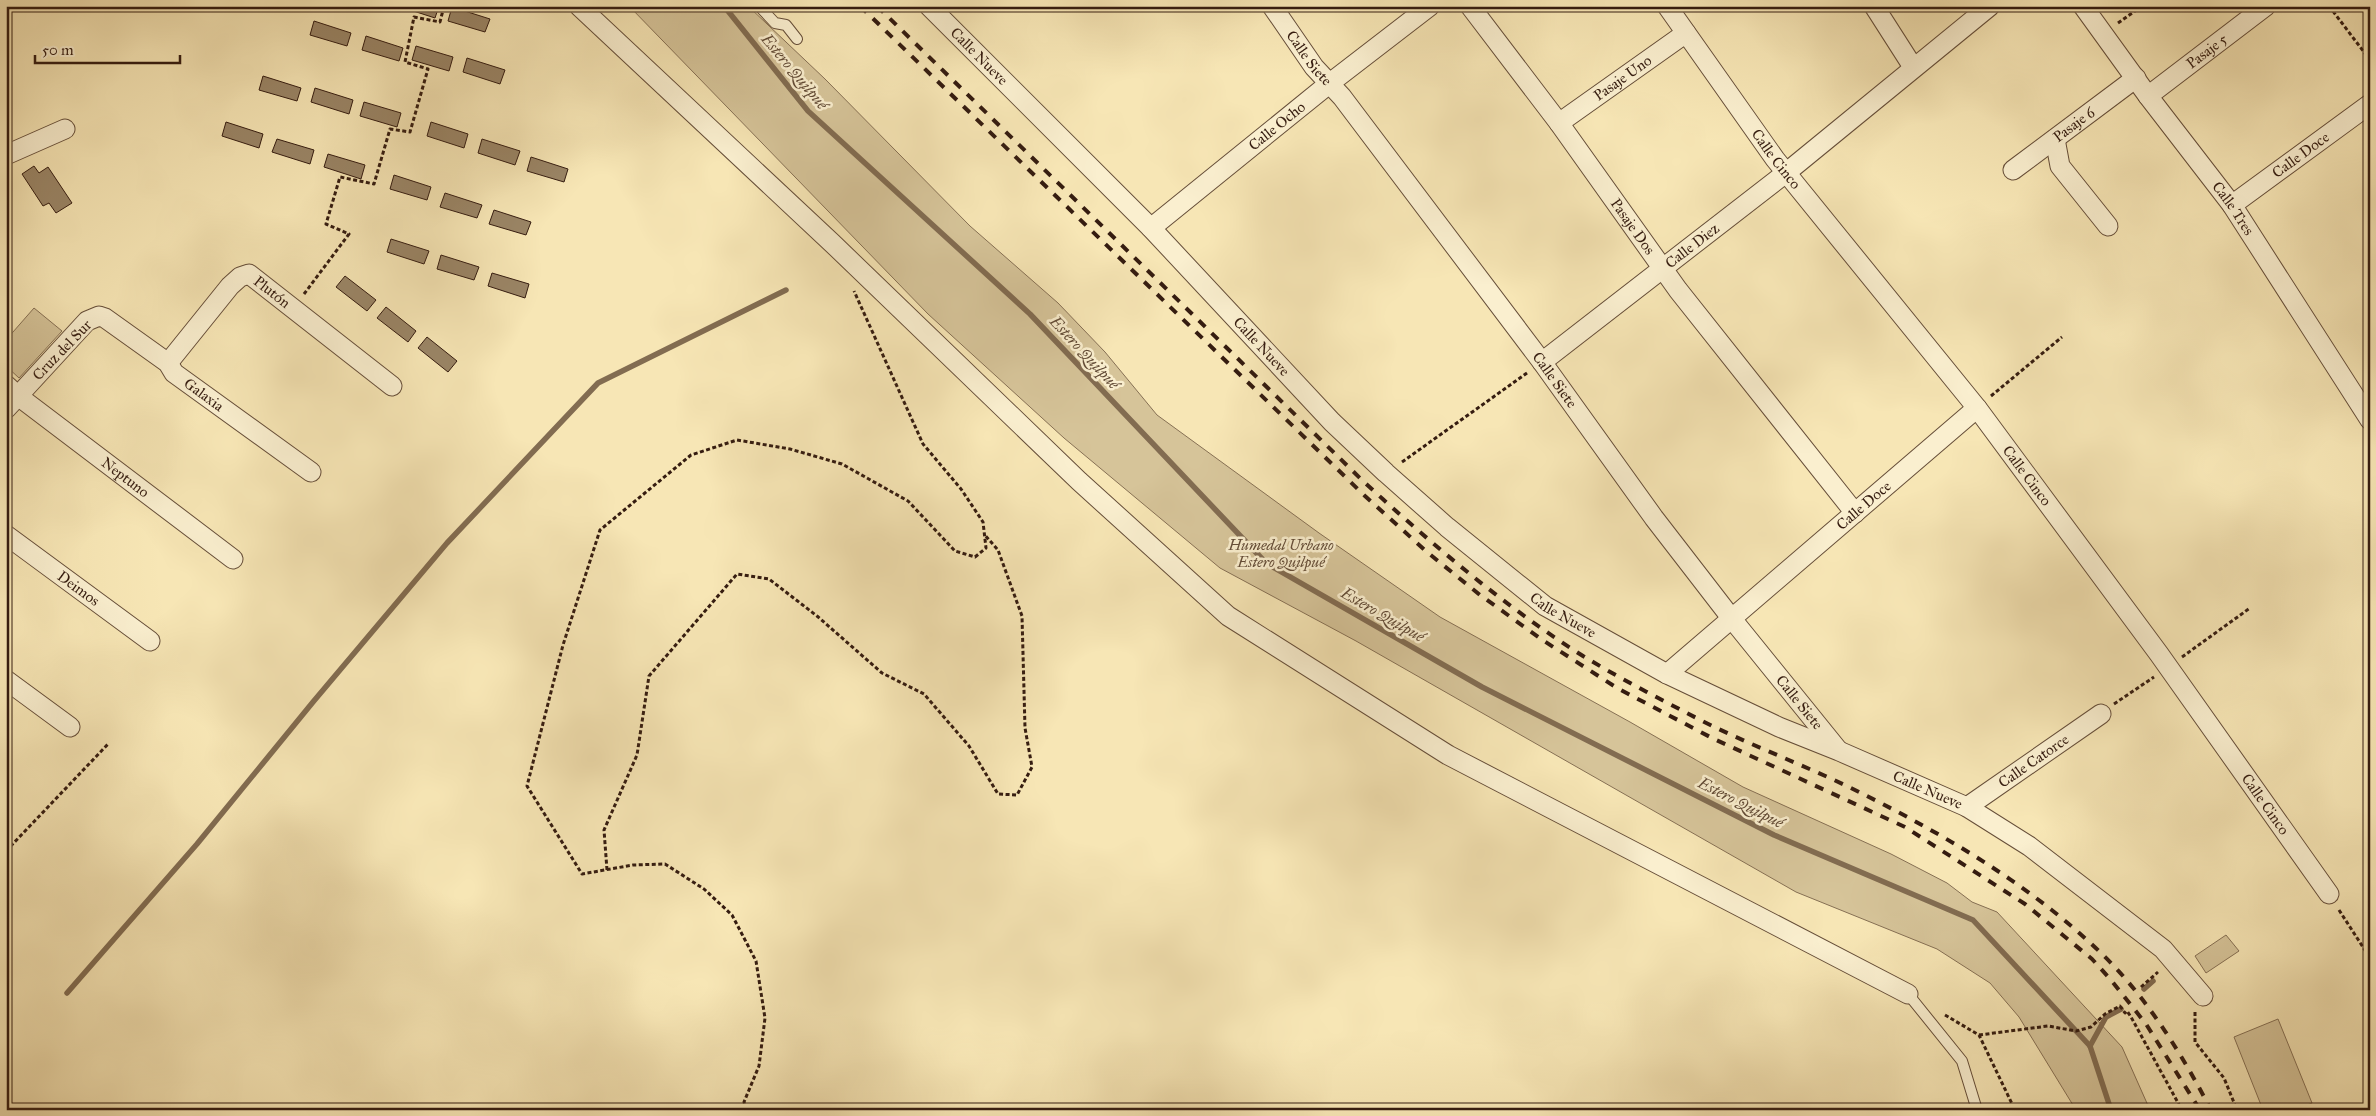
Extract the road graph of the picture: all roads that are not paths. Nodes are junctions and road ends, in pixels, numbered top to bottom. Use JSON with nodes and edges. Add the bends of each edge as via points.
{"nodes":[{"id":1,"x":579,"y":6,"type":"edge"},
{"id":2,"x":759,"y":6,"type":"edge"},
{"id":3,"x":929,"y":6,"type":"edge"},
{"id":4,"x":1272,"y":6,"type":"edge"},
{"id":5,"x":1430,"y":6,"type":"edge"},
{"id":6,"x":1470,"y":6,"type":"edge"},
{"id":7,"x":1667,"y":6,"type":"edge"},
{"id":8,"x":1874,"y":6,"type":"edge"},
{"id":9,"x":1990,"y":6,"type":"edge"},
{"id":10,"x":2083,"y":6,"type":"edge"},
{"id":11,"x":2266,"y":6,"type":"edge"},
{"id":12,"x":1686,"y":33,"type":"junction"},
{"id":13,"x":797,"y":39,"type":"dead end"},
{"id":14,"x":1913,"y":67,"type":"junction"},
{"id":15,"x":2136,"y":78,"type":"junction"},
{"id":16,"x":1330,"y":83,"type":"junction"},
{"id":17,"x":2148,"y":96,"type":"junction"},
{"id":18,"x":2370,"y":104,"type":"edge"},
{"id":19,"x":1559,"y":123,"type":"junction"},
{"id":20,"x":65,"y":129,"type":"dead end"},
{"id":21,"x":2055,"y":139,"type":"junction"},
{"id":22,"x":6,"y":155,"type":"edge"},
{"id":23,"x":2013,"y":170,"type":"dead end"},
{"id":24,"x":1787,"y":172,"type":"junction"},
{"id":25,"x":2232,"y":205,"type":"junction"},
{"id":26,"x":2108,"y":226,"type":"dead end"},
{"id":27,"x":1151,"y":228,"type":"junction"},
{"id":28,"x":1662,"y":268,"type":"junction"},
{"id":29,"x":99,"y":316,"type":"joint"},
{"id":30,"x":1542,"y":362,"type":"junction"},
{"id":31,"x":168,"y":363,"type":"junction"},
{"id":32,"x":392,"y":386,"type":"dead end"},
{"id":33,"x":10,"y":397,"type":"edge"},
{"id":34,"x":1977,"y":408,"type":"junction"},
{"id":35,"x":2370,"y":420,"type":"edge"},
{"id":36,"x":311,"y":472,"type":"dead end"},
{"id":37,"x":1855,"y":513,"type":"junction"},
{"id":38,"x":6,"y":535,"type":"edge"},
{"id":39,"x":233,"y":559,"type":"dead end"},
{"id":40,"x":1732,"y":619,"type":"junction"},
{"id":41,"x":150,"y":641,"type":"dead end"},
{"id":42,"x":1667,"y":674,"type":"junction"},
{"id":43,"x":6,"y":680,"type":"edge"},
{"id":44,"x":2101,"y":714,"type":"dead end"},
{"id":45,"x":70,"y":727,"type":"dead end"},
{"id":46,"x":1839,"y":751,"type":"junction"},
{"id":47,"x":1967,"y":807,"type":"junction"},
{"id":48,"x":2330,"y":894,"type":"road end"},
{"id":49,"x":1908,"y":994,"type":"joint"},
{"id":50,"x":2203,"y":996,"type":"road end"},
{"id":51,"x":1977,"y":1110,"type":"edge"}],
"edges":[{"from":1,"to":49,"type":"street","via":[[1079,481],[1228,616],[1448,755]]},
{"from":2,"to":13,"type":"lane","via":[[775,24],[786,25]]},
{"from":3,"to":27,"type":"street","name":"Calle Nueve"},
{"from":4,"to":16,"type":"street","name":"Calle Siete","via":[[1314,68]]},
{"from":5,"to":16,"type":"street","name":"Calle Ocho"},
{"from":6,"to":19,"type":"street","name":"Pasaje Dos"},
{"from":7,"to":12,"type":"street","name":"Calle Cinco"},
{"from":8,"to":14,"type":"street"},
{"from":9,"to":14,"type":"street","name":"Calle Diez"},
{"from":10,"to":15,"type":"street","name":"Calle Tres"},
{"from":11,"to":17,"type":"street","name":"Pasaje 5"},
{"from":12,"to":19,"type":"street","name":"Pasaje Uno"},
{"from":12,"to":24,"type":"street","name":"Calle Cinco"},
{"from":14,"to":24,"type":"street","name":"Calle Diez"},
{"from":15,"to":17,"type":"street","name":"Calle Tres"},
{"from":15,"to":21,"type":"street","name":"Pasaje 6"},
{"from":16,"to":27,"type":"street","name":"Calle Ocho"},
{"from":16,"to":30,"type":"street","name":"Calle Siete"},
{"from":17,"to":25,"type":"street","name":"Calle Tres"},
{"from":18,"to":25,"type":"street","name":"Calle Doce"},
{"from":19,"to":28,"type":"street","name":"Pasaje Dos"},
{"from":20,"to":22,"type":"street"},
{"from":21,"to":23,"type":"street","name":"Pasaje 6"},
{"from":21,"to":26,"type":"street","via":[[2060,166]]},
{"from":24,"to":28,"type":"street","name":"Calle Diez"},
{"from":24,"to":34,"type":"street","name":"Calle Cinco"},
{"from":25,"to":35,"type":"street","name":"Calle Tres"},
{"from":27,"to":42,"type":"street","name":"Calle Nueve","via":[[1332,422],[1447,527],[1545,606]]},
{"from":28,"to":30,"type":"street","name":"Calle Diez"},
{"from":28,"to":37,"type":"street","name":"Pasaje Dos"},
{"from":29,"to":31,"type":"street","name":"Galaxia","via":[[111,320]]},
{"from":29,"to":33,"type":"street","name":"Cruz del Sur","via":[[87,321]]},
{"from":30,"to":40,"type":"street","name":"Calle Siete","via":[[1654,518]]},
{"from":31,"to":32,"type":"street","name":"Plutón","via":[[230,286],[248,274]]},
{"from":31,"to":36,"type":"street","name":"Galaxia","via":[[174,373]]},
{"from":33,"to":39,"type":"street","name":"Neptuno"},
{"from":34,"to":37,"type":"street","name":"Calle Doce"},
{"from":34,"to":48,"type":"street","name":"Calle Cinco","via":[[2159,654]]},
{"from":37,"to":40,"type":"street","name":"Calle Doce"},
{"from":38,"to":41,"type":"street","name":"Deimos"},
{"from":40,"to":42,"type":"street","name":"Calle Doce"},
{"from":40,"to":46,"type":"street","name":"Calle Siete"},
{"from":42,"to":46,"type":"street","name":"Calle Nueve","via":[[1779,727]]},
{"from":43,"to":45,"type":"street"},
{"from":44,"to":47,"type":"street","name":"Calle Catorce"},
{"from":46,"to":47,"type":"street","name":"Calle Nueve"},
{"from":47,"to":50,"type":"street","name":"Calle Nueve","via":[[2028,846],[2162,949]]},
{"from":49,"to":51,"type":"lane","via":[[1962,1061]]}]}
